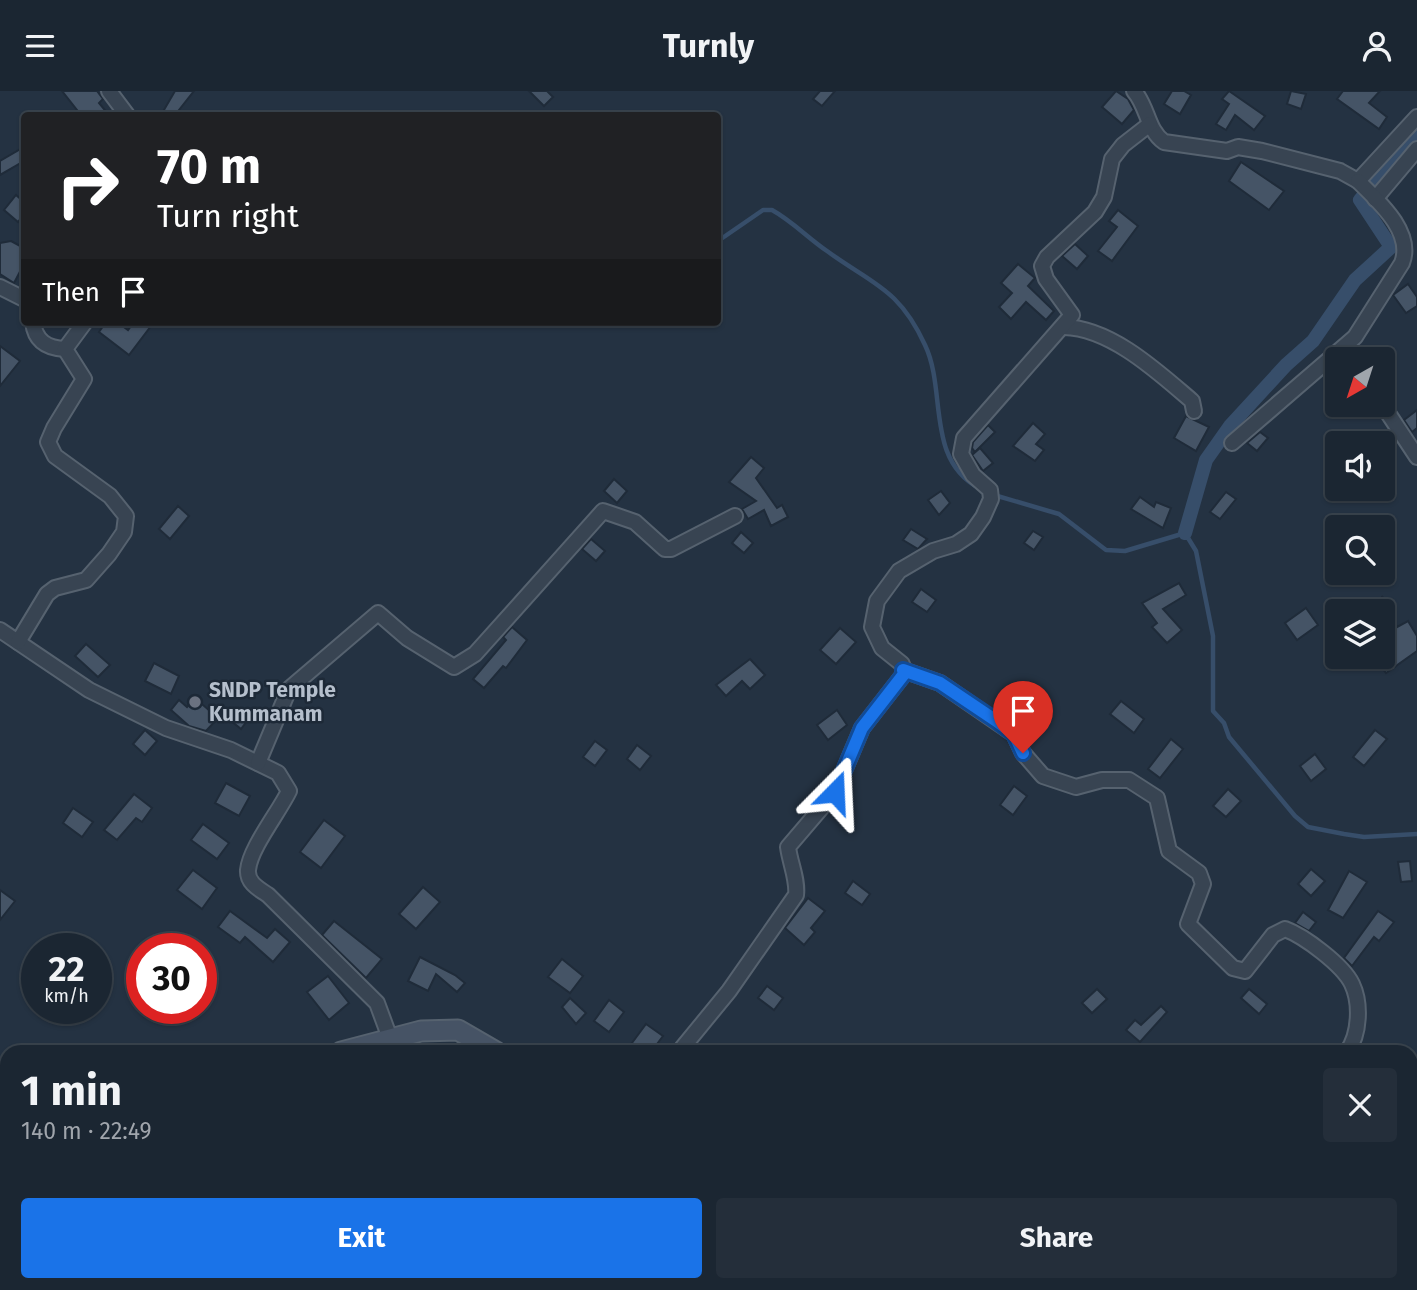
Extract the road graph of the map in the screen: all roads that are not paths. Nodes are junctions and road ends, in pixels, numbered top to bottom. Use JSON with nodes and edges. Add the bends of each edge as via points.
{"nodes":[{"id":1,"x":109,"y":91,"type":"edge"},
{"id":2,"x":1135,"y":91,"type":"edge"},
{"id":3,"x":125,"y":112,"type":"edge"},
{"id":4,"x":1417,"y":117,"type":"edge"},
{"id":5,"x":1150,"y":124,"type":"junction"},
{"id":6,"x":1417,"y":149,"type":"edge"},
{"id":7,"x":1359,"y":182,"type":"junction"},
{"id":8,"x":1375,"y":198,"type":"junction"},
{"id":9,"x":1411,"y":244,"type":"edge"},
{"id":10,"x":0,"y":287,"type":"edge"},
{"id":11,"x":21,"y":298,"type":"edge"},
{"id":12,"x":35,"y":326,"type":"edge"},
{"id":13,"x":82,"y":326,"type":"edge"},
{"id":14,"x":1064,"y":327,"type":"junction"},
{"id":15,"x":1351,"y":347,"type":"edge"},
{"id":16,"x":65,"y":349,"type":"junction"},
{"id":17,"x":1325,"y":372,"type":"edge"},
{"id":18,"x":1194,"y":411,"type":"dead end"},
{"id":19,"x":1391,"y":417,"type":"edge"},
{"id":20,"x":1232,"y":443,"type":"dead end"},
{"id":21,"x":1417,"y":457,"type":"edge"},
{"id":22,"x":734,"y":516,"type":"dead end"},
{"id":23,"x":0,"y":630,"type":"edge"},
{"id":24,"x":18,"y":642,"type":"junction"},
{"id":25,"x":903,"y":670,"type":"junction"},
{"id":26,"x":258,"y":763,"type":"junction"},
{"id":27,"x":391,"y":1041,"type":"junction"},
{"id":28,"x":360,"y":1045,"type":"edge"},
{"id":29,"x":484,"y":1045,"type":"edge"},
{"id":30,"x":684,"y":1045,"type":"edge"},
{"id":31,"x":1352,"y":1045,"type":"edge"}],
"edges":[{"from":1,"to":3,"type":"street"},
{"from":2,"to":5,"type":"street","via":[[1145,103]]},
{"from":4,"to":7,"type":"street"},
{"from":5,"to":7,"type":"street","via":[[1164,142],[1262,151],[1340,171]]},
{"from":5,"to":14,"type":"street","via":[[1112,159],[1104,197],[1095,212],[1042,266],[1072,315]]},
{"from":6,"to":8,"type":"street"},
{"from":7,"to":8,"type":"street"},
{"from":8,"to":9,"type":"street"},
{"from":9,"to":15,"type":"street"},
{"from":10,"to":11,"type":"street"},
{"from":12,"to":16,"type":"street","via":[[42,342]]},
{"from":13,"to":16,"type":"street"},
{"from":14,"to":18,"type":"street","via":[[1080,327],[1142,358],[1192,401]]},
{"from":14,"to":25,"type":"street","via":[[964,438],[961,454],[990,495],[971,534],[899,571],[877,601],[872,627],[882,648]]},
{"from":16,"to":24,"type":"street","via":[[84,379],[48,442],[55,456],[110,496],[126,516],[124,532],[86,580],[47,594]]},
{"from":17,"to":20,"type":"street"},
{"from":19,"to":21,"type":"street"},
{"from":22,"to":26,"type":"street","via":[[665,549],[635,522],[603,511],[475,654],[454,667],[407,638],[378,613],[289,689]]},
{"from":23,"to":24,"type":"street"},
{"from":24,"to":26,"type":"street","via":[[126,708]]},
{"from":25,"to":30,"type":"street","via":[[862,728],[835,792],[788,848],[798,886],[788,911]]},
{"from":25,"to":31,"type":"street","via":[[940,683],[1014,734],[1043,776],[1076,787],[1102,780],[1129,780],[1144,787],[1157,798],[1169,851],[1199,873],[1203,884],[1188,924],[1233,968],[1245,971],[1273,935],[1285,929],[1299,934],[1352,983],[1358,1016]]},
{"from":26,"to":27,"type":"street","via":[[278,773],[289,791],[256,848],[248,871],[252,884],[377,1003]]},
{"from":27,"to":28,"type":"main road"},
{"from":27,"to":29,"type":"main road","via":[[421,1031],[458,1030]]}]}
